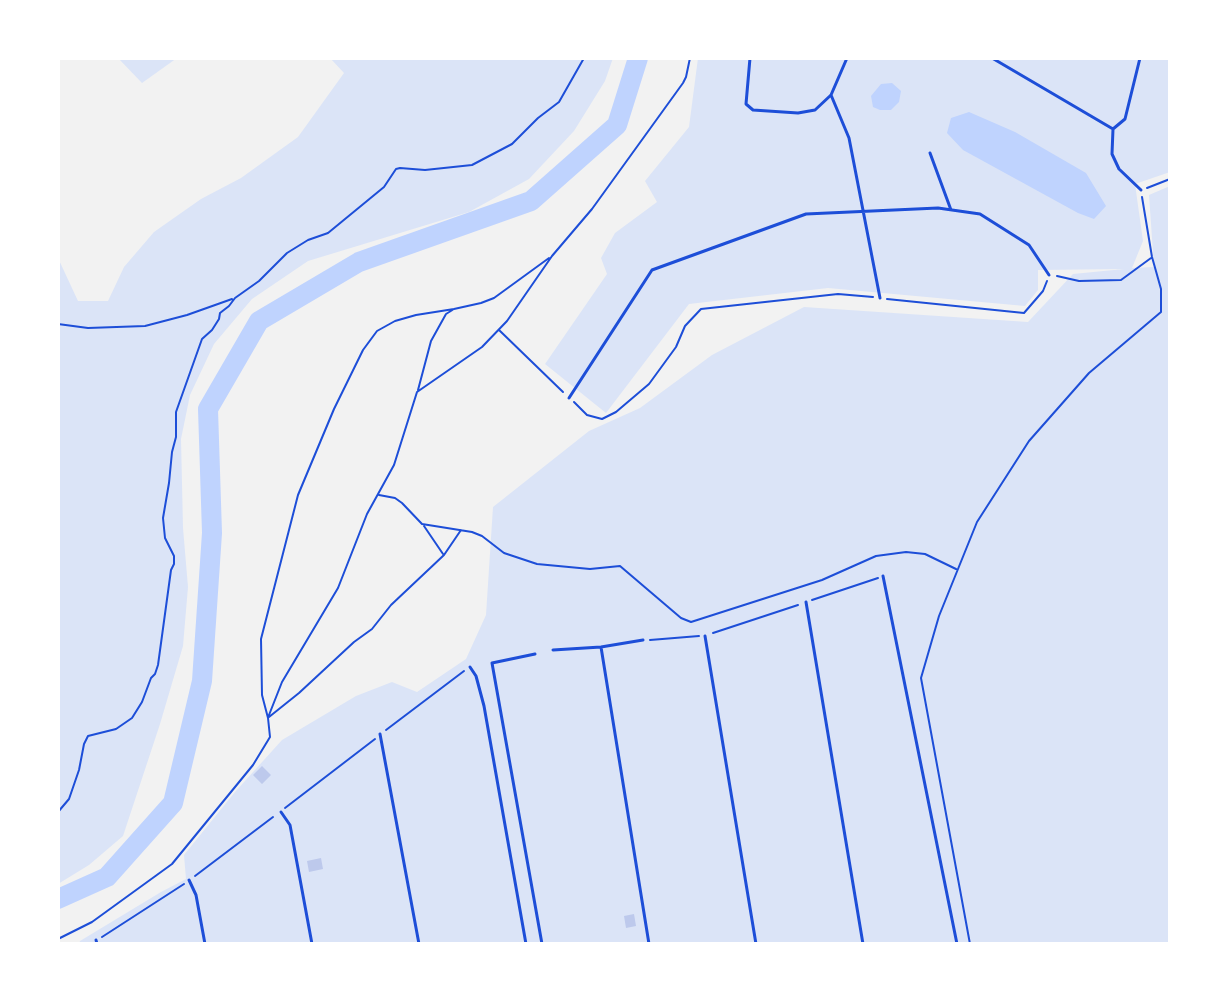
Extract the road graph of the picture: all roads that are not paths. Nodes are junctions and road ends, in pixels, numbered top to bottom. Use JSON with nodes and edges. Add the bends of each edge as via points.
{"nodes":[{"id":1,"x":750,"y":58,"type":"edge"},
{"id":2,"x":847,"y":58,"type":"edge"},
{"id":3,"x":992,"y":58,"type":"edge"},
{"id":4,"x":1140,"y":58,"type":"edge"},
{"id":5,"x":831,"y":95,"type":"junction"},
{"id":6,"x":1113,"y":129,"type":"junction"},
{"id":7,"x":930,"y":153,"type":"dead end"},
{"id":8,"x":1141,"y":190,"type":"road end"},
{"id":9,"x":951,"y":210,"type":"junction"},
{"id":10,"x":864,"y":211,"type":"junction"},
{"id":11,"x":1049,"y":275,"type":"road end"},
{"id":12,"x":880,"y":298,"type":"road end"},
{"id":13,"x":569,"y":398,"type":"road end"},
{"id":14,"x":883,"y":576,"type":"road end"},
{"id":15,"x":806,"y":602,"type":"road end"},
{"id":16,"x":705,"y":636,"type":"road end"},
{"id":17,"x":643,"y":640,"type":"road end"},
{"id":18,"x":601,"y":647,"type":"junction"},
{"id":19,"x":553,"y":650,"type":"dead end"},
{"id":20,"x":535,"y":654,"type":"dead end"},
{"id":21,"x":470,"y":667,"type":"road end"},
{"id":22,"x":380,"y":734,"type":"road end"},
{"id":23,"x":281,"y":812,"type":"road end"},
{"id":24,"x":189,"y":880,"type":"road end"},
{"id":25,"x":205,"y":944,"type":"edge"},
{"id":26,"x":312,"y":944,"type":"edge"},
{"id":27,"x":419,"y":944,"type":"edge"},
{"id":28,"x":526,"y":944,"type":"edge"},
{"id":29,"x":542,"y":944,"type":"edge"},
{"id":30,"x":649,"y":944,"type":"edge"},
{"id":31,"x":756,"y":944,"type":"edge"},
{"id":32,"x":863,"y":944,"type":"edge"},
{"id":33,"x":957,"y":944,"type":"edge"}],
"edges":[{"from":1,"to":5,"type":"lane","via":[[746,104],[753,110],[815,110]]},
{"from":2,"to":5,"type":"lane"},
{"from":3,"to":6,"type":"lane"},
{"from":4,"to":6,"type":"lane","via":[[1125,119]]},
{"from":5,"to":10,"type":"lane","via":[[849,138]]},
{"from":6,"to":8,"type":"lane","via":[[1112,154]]},
{"from":7,"to":9,"type":"lane"},
{"from":9,"to":10,"type":"lane"},
{"from":9,"to":11,"type":"lane","via":[[980,214],[1029,245]]},
{"from":10,"to":12,"type":"lane"},
{"from":10,"to":13,"type":"lane","via":[[806,214],[652,270]]},
{"from":14,"to":33,"type":"lane"},
{"from":15,"to":32,"type":"lane"},
{"from":16,"to":31,"type":"lane"},
{"from":17,"to":18,"type":"lane"},
{"from":18,"to":19,"type":"lane"},
{"from":18,"to":30,"type":"lane"},
{"from":20,"to":29,"type":"lane","via":[[492,663]]},
{"from":21,"to":28,"type":"lane","via":[[484,706]]},
{"from":22,"to":27,"type":"lane"},
{"from":23,"to":26,"type":"lane","via":[[290,825]]},
{"from":24,"to":25,"type":"lane"}]}
